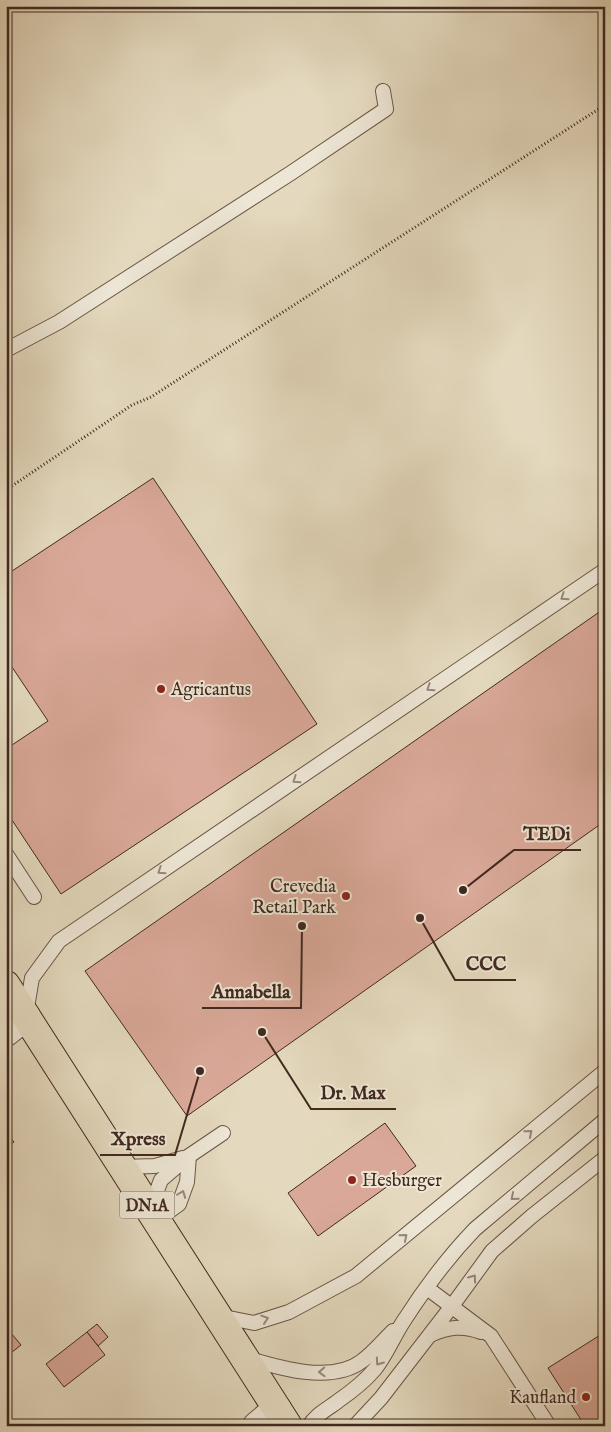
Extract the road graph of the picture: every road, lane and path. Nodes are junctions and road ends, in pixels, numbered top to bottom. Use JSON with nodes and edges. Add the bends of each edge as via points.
{"nodes":[{"id":1,"x":383,"y":91,"type":"dead end"},
{"id":2,"x":605,"y":105,"type":"edge"},
{"id":3,"x":6,"y":350,"type":"edge"},
{"id":4,"x":6,"y":490,"type":"edge"},
{"id":5,"x":605,"y":570,"type":"edge"},
{"id":6,"x":6,"y":854,"type":"edge"},
{"id":7,"x":34,"y":897,"type":"dead end"},
{"id":8,"x":6,"y":985,"type":"edge"},
{"id":9,"x":16,"y":1024,"type":"edge"},
{"id":10,"x":605,"y":1071,"type":"edge"},
{"id":11,"x":605,"y":1120,"type":"edge"},
{"id":12,"x":223,"y":1133,"type":"dead end"},
{"id":13,"x":189,"y":1156,"type":"junction"},
{"id":14,"x":605,"y":1158,"type":"edge"},
{"id":15,"x":122,"y":1167,"type":"junction"},
{"id":16,"x":153,"y":1215,"type":"junction"},
{"id":17,"x":427,"y":1288,"type":"junction"},
{"id":18,"x":452,"y":1306,"type":"junction"},
{"id":19,"x":218,"y":1316,"type":"junction"},
{"id":20,"x":404,"y":1320,"type":"junction"},
{"id":21,"x":430,"y":1335,"type":"junction"},
{"id":22,"x":491,"y":1336,"type":"junction"},
{"id":23,"x":244,"y":1357,"type":"junction"},
{"id":24,"x":282,"y":1417,"type":"edge"},
{"id":25,"x":256,"y":1426,"type":"edge"},
{"id":26,"x":309,"y":1426,"type":"edge"},
{"id":27,"x":356,"y":1426,"type":"edge"},
{"id":28,"x":549,"y":1426,"type":"edge"}],
"edges":[{"from":1,"to":3,"type":"lane","via":[[386,109],[67,316]]},
{"from":2,"to":4,"type":"path","via":[[150,397],[132,404]]},
{"from":5,"to":9,"type":"lane","one_way":true,"via":[[59,941],[32,978]]},
{"from":6,"to":7,"type":"lane"},
{"from":8,"to":9,"type":"main road","number":"DN1A"},
{"from":9,"to":15,"type":"main road","number":"DN1A"},
{"from":19,"to":10,"type":"lane","one_way":true,"via":[[254,1323],[289,1312],[356,1276]]},
{"from":11,"to":17,"type":"lane","one_way":true,"via":[[475,1229]]},
{"from":12,"to":13,"type":"lane"},
{"from":13,"to":15,"type":"lane","via":[[155,1166]]},
{"from":13,"to":16,"type":"lane","via":[[161,1180]]},
{"from":16,"to":13,"type":"lane","one_way":true,"via":[[178,1204],[187,1182]]},
{"from":18,"to":14,"type":"lane","one_way":true,"via":[[492,1251]]},
{"from":15,"to":16,"type":"main road","number":"DN1A"},
{"from":16,"to":19,"type":"main road","number":"DN1A"},
{"from":17,"to":18,"type":"lane"},
{"from":17,"to":20,"type":"lane"},
{"from":18,"to":21,"type":"lane"},
{"from":18,"to":22,"type":"lane"},
{"from":19,"to":23,"type":"main road","number":"DN1A"},
{"from":20,"to":23,"type":"lane","one_way":true,"via":[[363,1361],[338,1371],[298,1372]]},
{"from":20,"to":26,"type":"lane","one_way":true,"via":[[375,1369],[359,1385],[316,1416]]},
{"from":21,"to":22,"type":"lane","via":[[460,1327]]},
{"from":21,"to":27,"type":"lane"},
{"from":22,"to":28,"type":"lane"},
{"from":23,"to":24,"type":"main road","number":"DN1A"},
{"from":24,"to":25,"type":"street"}]}
